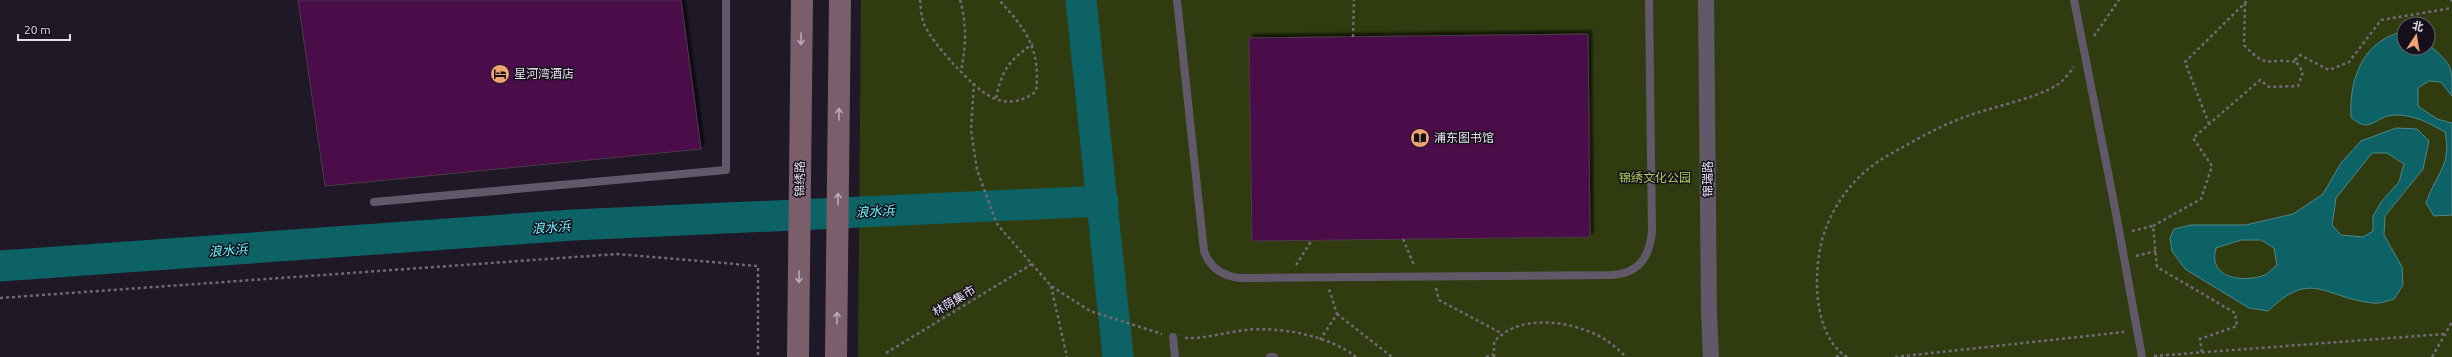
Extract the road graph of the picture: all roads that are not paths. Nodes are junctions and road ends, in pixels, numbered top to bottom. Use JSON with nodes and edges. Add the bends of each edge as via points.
{"nodes":[{"id":1,"x":726,"y":0,"type":"edge"},
{"id":2,"x":802,"y":0,"type":"edge"},
{"id":3,"x":840,"y":0,"type":"edge"},
{"id":4,"x":1177,"y":0,"type":"edge"},
{"id":5,"x":1649,"y":0,"type":"edge"},
{"id":6,"x":1706,"y":0,"type":"edge"},
{"id":7,"x":2074,"y":0,"type":"edge"},
{"id":8,"x":374,"y":202,"type":"dead end"},
{"id":9,"x":1174,"y":337,"type":"road end"},
{"id":10,"x":798,"y":357,"type":"edge"},
{"id":11,"x":836,"y":357,"type":"edge"},
{"id":12,"x":1175,"y":357,"type":"edge"},
{"id":13,"x":1270,"y":357,"type":"edge"},
{"id":14,"x":1274,"y":357,"type":"edge"},
{"id":15,"x":1711,"y":357,"type":"edge"},
{"id":16,"x":2142,"y":357,"type":"edge"}],
"edges":[{"from":1,"to":8,"type":"lane","via":[[726,170]]},
{"from":2,"to":10,"type":"main road","name":"锦绣路","one_way":true},
{"from":11,"to":3,"type":"main road","one_way":true},
{"from":4,"to":5,"type":"lane","via":[[1202,242],[1206,256],[1218,272],[1232,277],[1326,277],[1616,274],[1633,270],[1642,263],[1652,232]]},
{"from":6,"to":15,"type":"street","name":"锦瑞路","via":[[1708,313]]},
{"from":7,"to":16,"type":"lane"},
{"from":9,"to":12,"type":"lane"},
{"from":13,"to":14,"type":"lane"}]}
